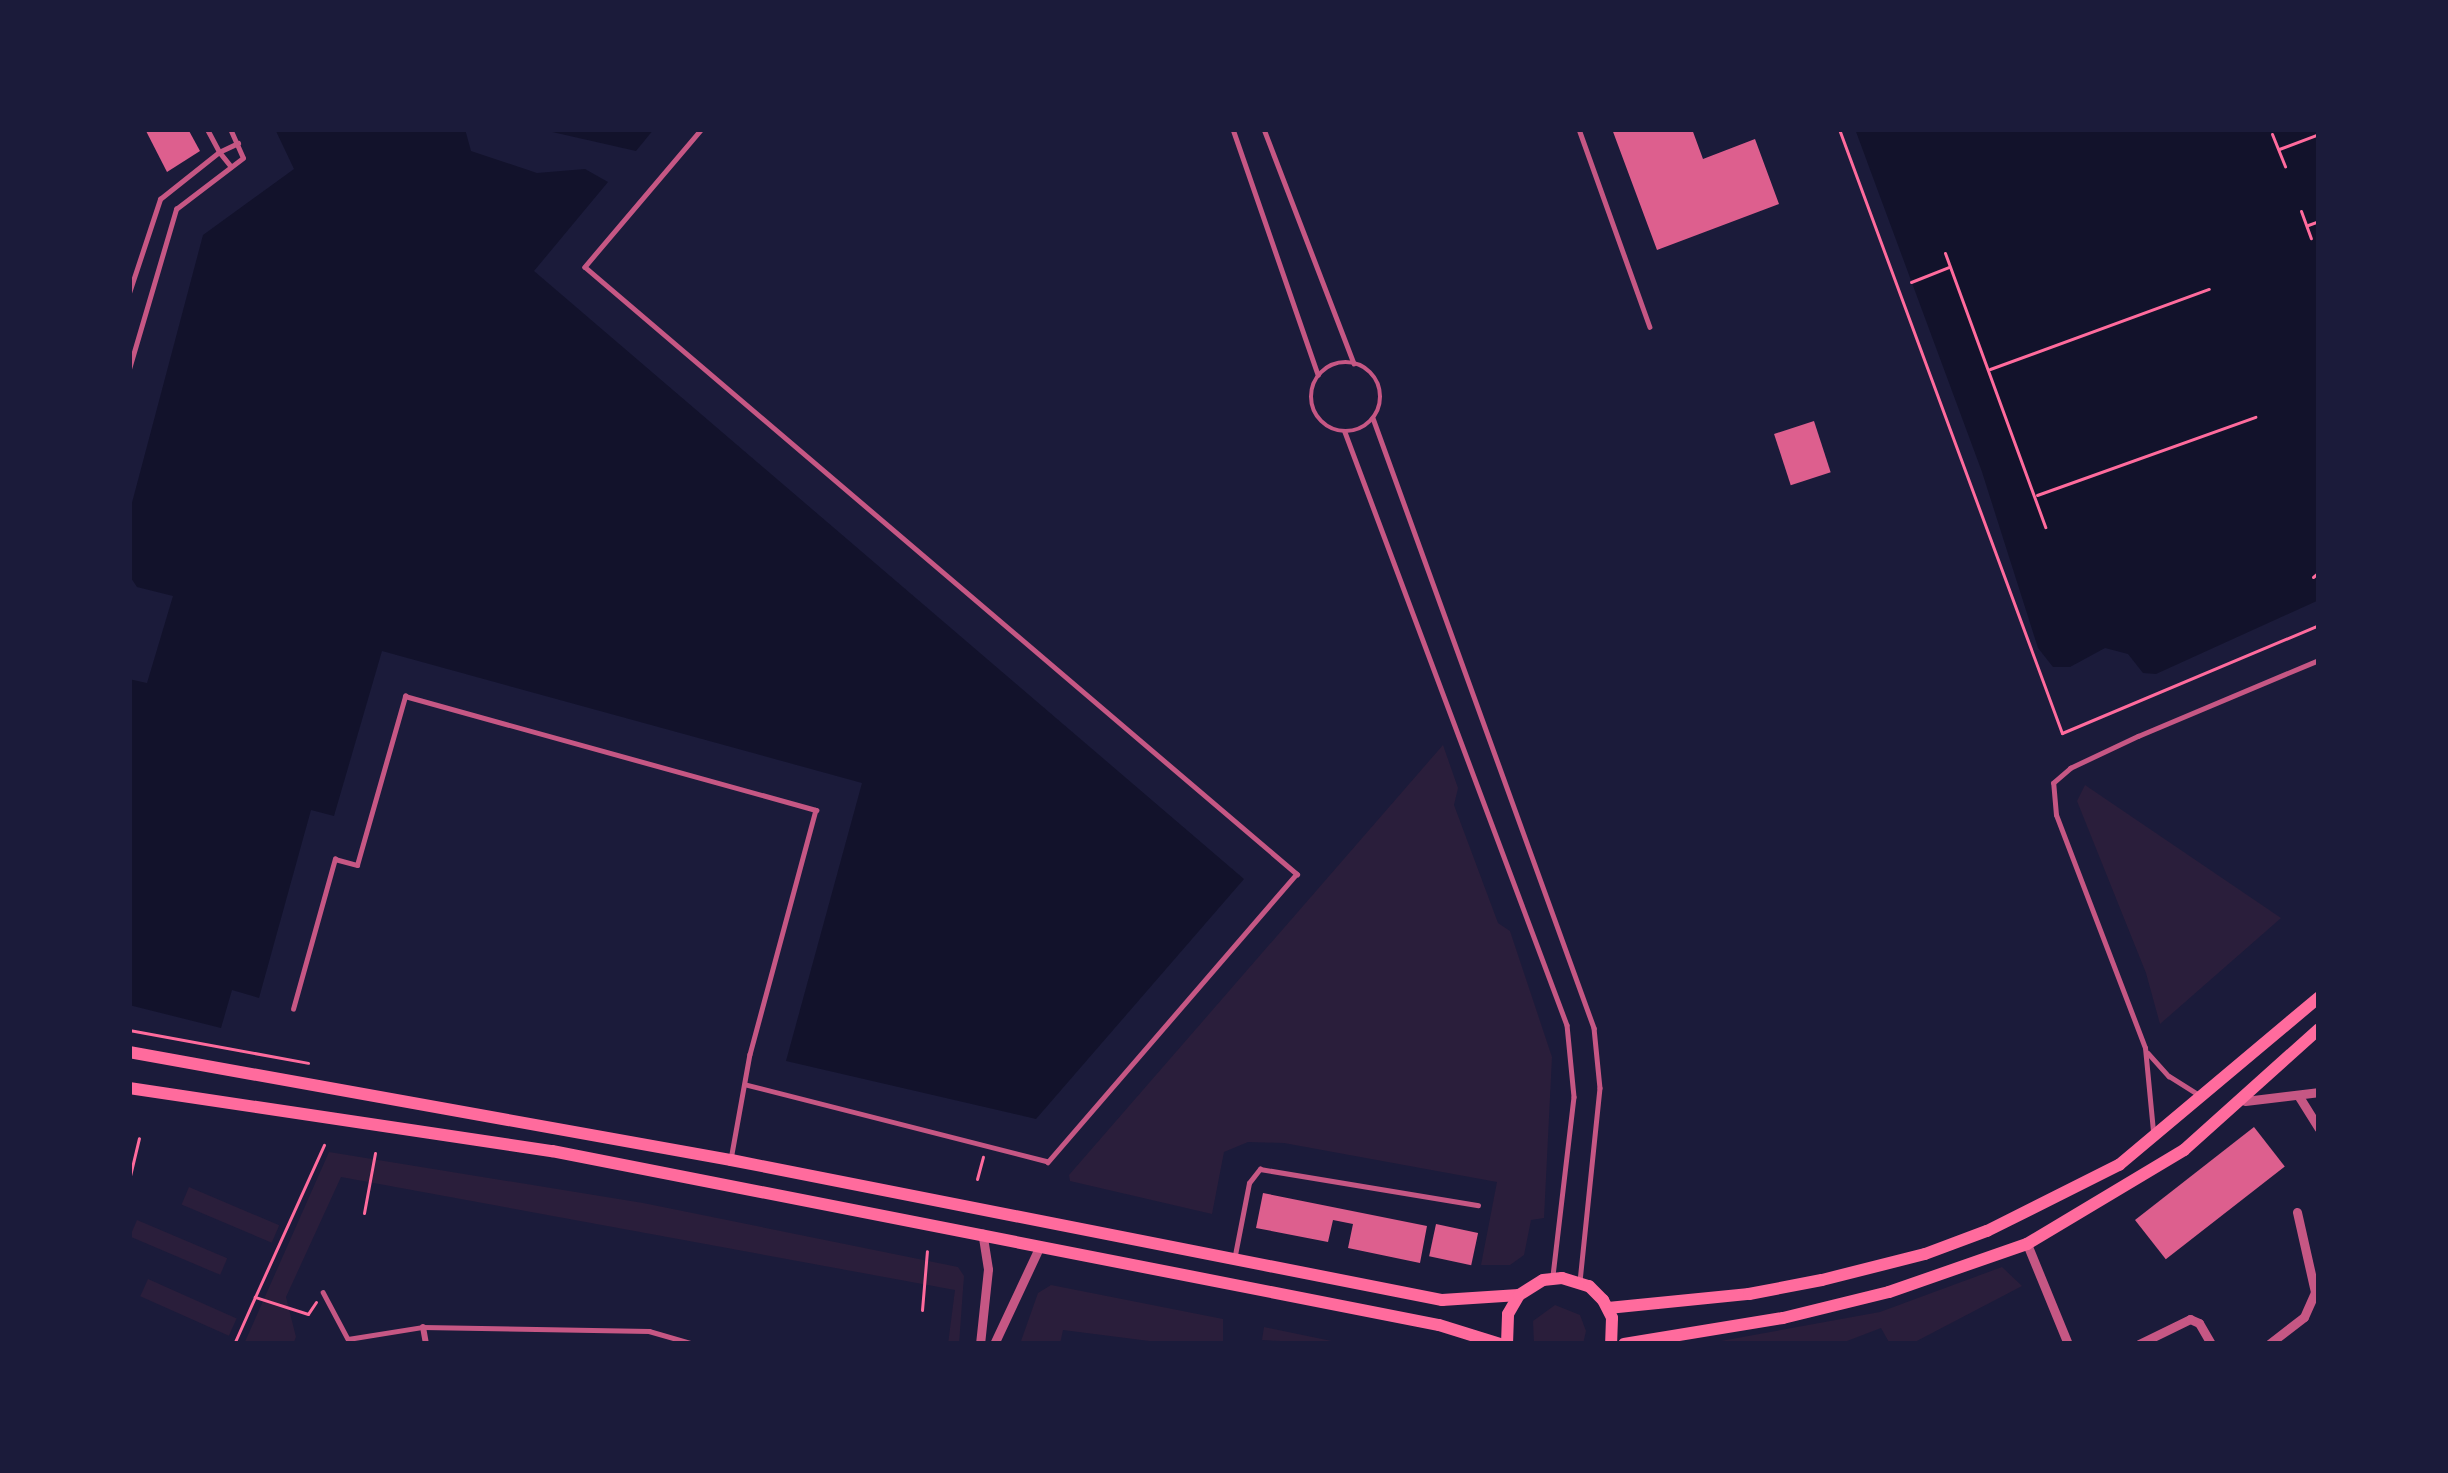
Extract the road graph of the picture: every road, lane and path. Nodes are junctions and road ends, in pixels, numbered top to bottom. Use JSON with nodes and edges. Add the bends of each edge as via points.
{"nodes":[{"id":1,"x":207,"y":129,"type":"edge"},
{"id":2,"x":230,"y":129,"type":"edge"},
{"id":3,"x":702,"y":129,"type":"edge"},
{"id":4,"x":1233,"y":129,"type":"edge"},
{"id":5,"x":1264,"y":129,"type":"edge"},
{"id":6,"x":1579,"y":129,"type":"edge"},
{"id":7,"x":1839,"y":129,"type":"edge"},
{"id":8,"x":2272,"y":134,"type":"dead end"},
{"id":9,"x":2319,"y":134,"type":"edge"},
{"id":10,"x":238,"y":143,"type":"junction"},
{"id":11,"x":2279,"y":149,"type":"junction"},
{"id":12,"x":219,"y":152,"type":"junction"},
{"id":13,"x":2285,"y":166,"type":"dead end"},
{"id":14,"x":231,"y":167,"type":"junction"},
{"id":15,"x":2301,"y":211,"type":"dead end"},
{"id":16,"x":2319,"y":221,"type":"edge"},
{"id":17,"x":2307,"y":226,"type":"junction"},
{"id":18,"x":2311,"y":238,"type":"dead end"},
{"id":19,"x":1946,"y":253,"type":"dead end"},
{"id":20,"x":1950,"y":266,"type":"junction"},
{"id":21,"x":1911,"y":282,"type":"dead end"},
{"id":22,"x":2209,"y":290,"type":"dead end"},
{"id":23,"x":129,"y":293,"type":"edge"},
{"id":24,"x":1650,"y":327,"type":"dead end"},
{"id":25,"x":1354,"y":363,"type":"junction"},
{"id":26,"x":129,"y":369,"type":"edge"},
{"id":27,"x":1988,"y":370,"type":"junction"},
{"id":28,"x":1318,"y":375,"type":"junction"},
{"id":29,"x":2255,"y":417,"type":"dead end"},
{"id":30,"x":1373,"y":418,"type":"junction"},
{"id":31,"x":1345,"y":432,"type":"junction"},
{"id":32,"x":2034,"y":496,"type":"junction"},
{"id":33,"x":2045,"y":526,"type":"dead end"},
{"id":34,"x":2319,"y":572,"type":"edge"},
{"id":35,"x":2313,"y":577,"type":"dead end"},
{"id":36,"x":2319,"y":626,"type":"edge"},
{"id":37,"x":2319,"y":660,"type":"edge"},
{"id":38,"x":2319,"y":997,"type":"edge"},
{"id":39,"x":293,"y":1009,"type":"dead end"},
{"id":40,"x":2319,"y":1029,"type":"edge"},
{"id":41,"x":129,"y":1030,"type":"edge"},
{"id":42,"x":2145,"y":1048,"type":"junction"},
{"id":43,"x":129,"y":1052,"type":"edge"},
{"id":44,"x":308,"y":1063,"type":"dead end"},
{"id":45,"x":746,"y":1085,"type":"junction"},
{"id":46,"x":129,"y":1088,"type":"edge"},
{"id":47,"x":2319,"y":1092,"type":"edge"},
{"id":48,"x":2298,"y":1095,"type":"junction"},
{"id":49,"x":2205,"y":1097,"type":"junction"},
{"id":50,"x":2246,"y":1100,"type":"junction"},
{"id":51,"x":2319,"y":1128,"type":"edge"},
{"id":52,"x":139,"y":1138,"type":"dead end"},
{"id":53,"x":2152,"y":1141,"type":"junction"},
{"id":54,"x":324,"y":1145,"type":"dead end"},
{"id":55,"x":375,"y":1153,"type":"dead end"},
{"id":56,"x":731,"y":1160,"type":"junction"},
{"id":57,"x":129,"y":1180,"type":"edge"},
{"id":58,"x":1478,"y":1205,"type":"dead end"},
{"id":59,"x":2297,"y":1212,"type":"dead end"},
{"id":60,"x":364,"y":1213,"type":"dead end"},
{"id":61,"x":982,"y":1233,"type":"junction"},
{"id":62,"x":2027,"y":1244,"type":"junction"},
{"id":63,"x":1041,"y":1245,"type":"junction"},
{"id":64,"x":927,"y":1251,"type":"dead end"},
{"id":65,"x":1234,"y":1261,"type":"junction"},
{"id":66,"x":1553,"y":1278,"type":"junction"},
{"id":67,"x":1580,"y":1282,"type":"junction"},
{"id":68,"x":323,"y":1292,"type":"joint"},
{"id":69,"x":1519,"y":1295,"type":"junction"},
{"id":70,"x":255,"y":1297,"type":"junction"},
{"id":71,"x":1608,"y":1309,"type":"junction"},
{"id":72,"x":922,"y":1310,"type":"dead end"},
{"id":73,"x":423,"y":1328,"type":"junction"},
{"id":74,"x":234,"y":1344,"type":"edge"},
{"id":75,"x":426,"y":1344,"type":"edge"},
{"id":76,"x":694,"y":1344,"type":"edge"},
{"id":77,"x":980,"y":1344,"type":"edge"},
{"id":78,"x":994,"y":1344,"type":"edge"},
{"id":79,"x":1504,"y":1344,"type":"edge"},
{"id":80,"x":1612,"y":1344,"type":"edge"},
{"id":81,"x":1624,"y":1344,"type":"edge"},
{"id":82,"x":2068,"y":1344,"type":"edge"},
{"id":83,"x":2139,"y":1344,"type":"edge"},
{"id":84,"x":2211,"y":1344,"type":"edge"},
{"id":85,"x":2269,"y":1344,"type":"edge"}],
"edges":[{"from":1,"to":12,"type":"lane"},
{"from":2,"to":10,"type":"lane"},
{"from":3,"to":45,"type":"lane","via":[[585,267],[1297,874],[1048,1162]]},
{"from":4,"to":28,"type":"lane"},
{"from":5,"to":25,"type":"lane"},
{"from":6,"to":24,"type":"lane"},
{"from":7,"to":36,"type":"path","via":[[2062,733]]},
{"from":8,"to":11,"type":"path"},
{"from":9,"to":11,"type":"path"},
{"from":10,"to":12,"type":"lane"},
{"from":10,"to":14,"type":"lane","via":[[243,158]]},
{"from":11,"to":13,"type":"path"},
{"from":12,"to":14,"type":"lane"},
{"from":12,"to":23,"type":"lane","via":[[160,199]]},
{"from":14,"to":26,"type":"lane","via":[[176,209]]},
{"from":15,"to":17,"type":"path"},
{"from":16,"to":17,"type":"path"},
{"from":17,"to":18,"type":"path"},
{"from":19,"to":20,"type":"path"},
{"from":20,"to":21,"type":"path"},
{"from":20,"to":27,"type":"path"},
{"from":22,"to":27,"type":"path"},
{"from":25,"to":28,"type":"lane","via":[[1334,363]]},
{"from":25,"to":30,"type":"lane","via":[[1377,381]]},
{"from":27,"to":32,"type":"path"},
{"from":28,"to":31,"type":"lane","via":[[1315,412]]},
{"from":29,"to":32,"type":"path"},
{"from":30,"to":31,"type":"lane"},
{"from":30,"to":67,"type":"lane","via":[[1594,1028],[1600,1088]]},
{"from":31,"to":66,"type":"lane","via":[[1567,1025],[1574,1097]]},
{"from":32,"to":33,"type":"path"},
{"from":34,"to":35,"type":"path"},
{"from":37,"to":42,"type":"lane","via":[[2138,736],[2053,783],[2056,815]]},
{"from":38,"to":49,"type":"main road"},
{"from":39,"to":45,"type":"lane","via":[[335,859],[357,865],[405,696],[816,810]]},
{"from":40,"to":50,"type":"main road"},
{"from":41,"to":44,"type":"path"},
{"from":42,"to":49,"type":"lane","via":[[2169,1076]]},
{"from":42,"to":53,"type":"lane"},
{"from":43,"to":56,"type":"main road"},
{"from":45,"to":56,"type":"lane"},
{"from":46,"to":61,"type":"main road","via":[[552,1151]]},
{"from":47,"to":48,"type":"street"},
{"from":48,"to":50,"type":"street"},
{"from":48,"to":51,"type":"street"},
{"from":49,"to":53,"type":"main road"},
{"from":50,"to":62,"type":"main road","via":[[2184,1150]]},
{"from":52,"to":57,"type":"path"},
{"from":53,"to":71,"type":"main road","via":[[2060,1197],[1925,1254],[1749,1294]]},
{"from":54,"to":70,"type":"path"},
{"from":55,"to":60,"type":"path"},
{"from":56,"to":65,"type":"main road"},
{"from":58,"to":65,"type":"lane","via":[[1260,1169]]},
{"from":59,"to":85,"type":"street","via":[[2315,1292],[2304,1317]]},
{"from":61,"to":63,"type":"main road"},
{"from":61,"to":77,"type":"street","via":[[988,1269]]},
{"from":62,"to":81,"type":"main road","via":[[1889,1292]]},
{"from":62,"to":82,"type":"street"},
{"from":63,"to":78,"type":"street"},
{"from":63,"to":79,"type":"main road"},
{"from":64,"to":72,"type":"path"},
{"from":65,"to":69,"type":"main road","via":[[1442,1300]]},
{"from":66,"to":67,"type":"main road"},
{"from":66,"to":69,"type":"main road"},
{"from":67,"to":71,"type":"main road"},
{"from":68,"to":70,"type":"path","via":[[308,1314]]},
{"from":68,"to":73,"type":"lane","via":[[348,1339]]},
{"from":69,"to":79,"type":"main road"},
{"from":70,"to":74,"type":"path"},
{"from":71,"to":80,"type":"main road"},
{"from":73,"to":75,"type":"street"},
{"from":73,"to":76,"type":"lane","via":[[649,1331]]},
{"from":83,"to":84,"type":"street","via":[[2190,1319]]}]}
